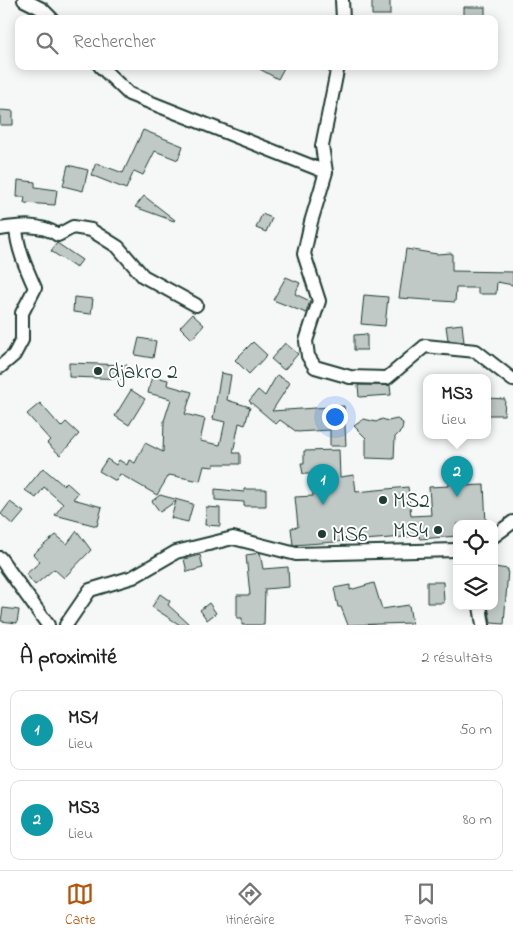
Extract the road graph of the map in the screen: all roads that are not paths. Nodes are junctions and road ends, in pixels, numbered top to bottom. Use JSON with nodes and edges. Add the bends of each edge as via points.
{"nodes":[{"id":1,"x":24,"y":0,"type":"edge"},
{"id":2,"x":342,"y":0,"type":"edge"},
{"id":3,"x":48,"y":15,"type":"edge"},
{"id":4,"x":343,"y":15,"type":"edge"},
{"id":5,"x":104,"y":70,"type":"edge"},
{"id":6,"x":337,"y":70,"type":"edge"},
{"id":7,"x":326,"y":172,"type":"junction"},
{"id":8,"x":16,"y":226,"type":"junction"},
{"id":9,"x":0,"y":229,"type":"edge"},
{"id":10,"x":196,"y":305,"type":"dead end"},
{"id":11,"x":0,"y":367,"type":"edge"},
{"id":12,"x":513,"y":380,"type":"edge"},
{"id":13,"x":513,"y":522,"type":"edge"},
{"id":14,"x":498,"y":533,"type":"edge"},
{"id":15,"x":453,"y":550,"type":"edge"},
{"id":16,"x":0,"y":558,"type":"edge"},
{"id":17,"x":481,"y":610,"type":"edge"},
{"id":18,"x":48,"y":625,"type":"edge"},
{"id":19,"x":66,"y":625,"type":"edge"},
{"id":20,"x":483,"y":625,"type":"edge"}],
"edges":[{"from":1,"to":3,"type":"street"},
{"from":2,"to":4,"type":"street"},
{"from":5,"to":7,"type":"street","via":[[129,94]]},
{"from":6,"to":7,"type":"street","via":[[322,146]]},
{"from":7,"to":12,"type":"street","via":[[304,254],[319,301],[306,341],[308,356],[315,367],[350,377],[387,378],[425,346],[476,351]]},
{"from":8,"to":9,"type":"street"},
{"from":8,"to":10,"type":"street","via":[[34,226],[58,235],[73,227],[91,230],[118,247],[143,276]]},
{"from":8,"to":11,"type":"street","via":[[26,270],[36,288],[22,313],[22,340],[14,355]]},
{"from":13,"to":14,"type":"street"},
{"from":15,"to":19,"type":"street","via":[[296,554],[232,538],[176,552],[132,577],[90,590]]},
{"from":16,"to":18,"type":"street"},
{"from":17,"to":20,"type":"street"}]}
